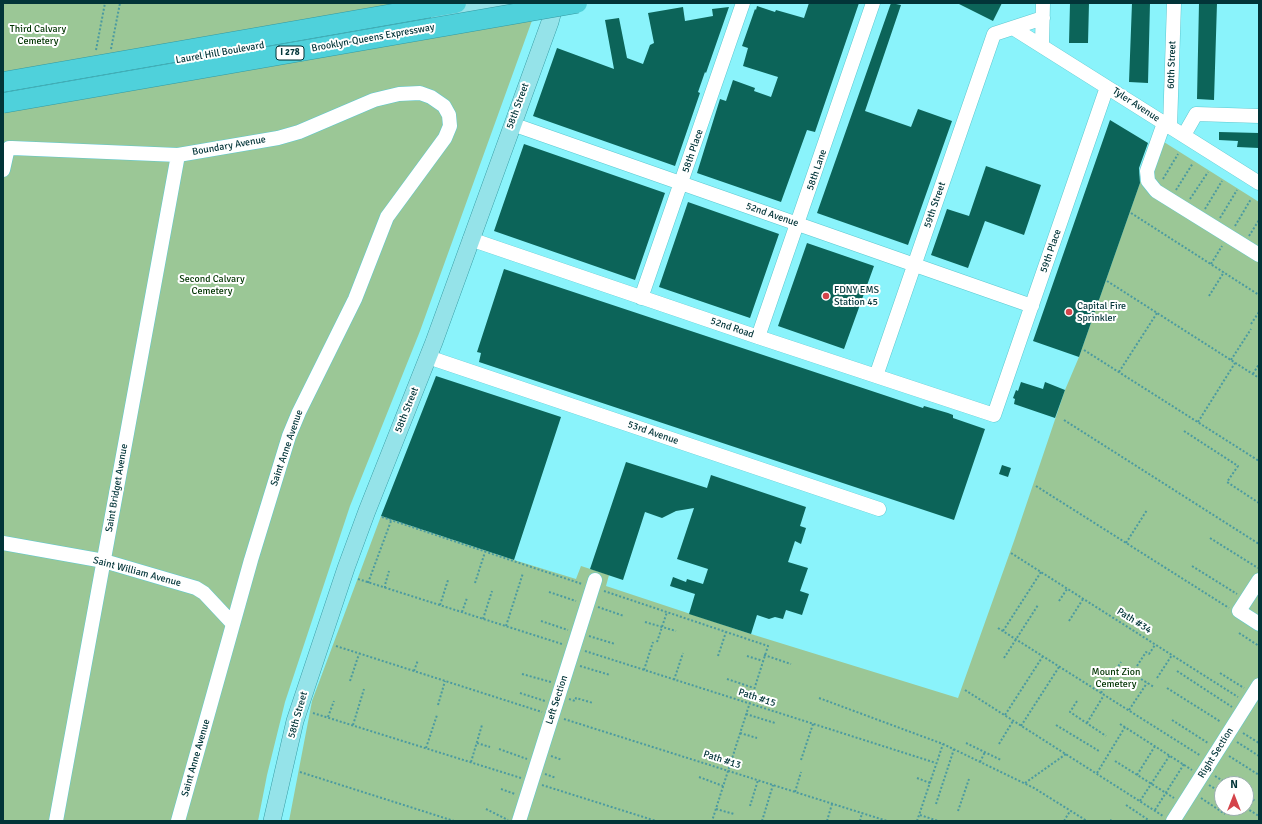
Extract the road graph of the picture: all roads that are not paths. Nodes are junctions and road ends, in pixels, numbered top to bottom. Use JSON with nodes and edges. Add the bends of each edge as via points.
{"nodes":[{"id":1,"x":456,"y":3,"type":"edge"},
{"id":2,"x":509,"y":3,"type":"edge"},
{"id":3,"x":555,"y":3,"type":"edge"},
{"id":4,"x":577,"y":3,"type":"edge"},
{"id":5,"x":743,"y":3,"type":"edge"},
{"id":6,"x":873,"y":3,"type":"edge"},
{"id":7,"x":1043,"y":3,"type":"edge"},
{"id":8,"x":1174,"y":3,"type":"edge"},
{"id":9,"x":1043,"y":18,"type":"junction"},
{"id":10,"x":1013,"y":28,"type":"junction"},
{"id":11,"x":1042,"y":45,"type":"junction"},
{"id":12,"x":3,"y":82,"type":"edge"},
{"id":13,"x":1107,"y":86,"type":"junction"},
{"id":14,"x":3,"y":91,"type":"edge"},
{"id":15,"x":3,"y":103,"type":"edge"},
{"id":16,"x":440,"y":103,"type":"joint"},
{"id":17,"x":1259,"y":116,"type":"edge"},
{"id":18,"x":512,"y":124,"type":"junction"},
{"id":19,"x":1167,"y":125,"type":"junction"},
{"id":20,"x":1184,"y":135,"type":"junction"},
{"id":21,"x":178,"y":155,"type":"junction"},
{"id":22,"x":3,"y":170,"type":"edge"},
{"id":23,"x":682,"y":183,"type":"junction"},
{"id":24,"x":1259,"y":183,"type":"edge"},
{"id":25,"x":798,"y":224,"type":"junction"},
{"id":26,"x":470,"y":239,"type":"junction"},
{"id":27,"x":1259,"y":255,"type":"edge"},
{"id":28,"x":915,"y":265,"type":"junction"},
{"id":29,"x":641,"y":298,"type":"junction"},
{"id":30,"x":1032,"y":306,"type":"junction"},
{"id":31,"x":758,"y":337,"type":"junction"},
{"id":32,"x":428,"y":357,"type":"junction"},
{"id":33,"x":876,"y":376,"type":"junction"},
{"id":34,"x":994,"y":415,"type":"joint"},
{"id":35,"x":879,"y":509,"type":"dead end"},
{"id":36,"x":3,"y":544,"type":"edge"},
{"id":37,"x":104,"y":561,"type":"junction"},
{"id":38,"x":1259,"y":580,"type":"edge"},
{"id":39,"x":594,"y":584,"type":"road end"},
{"id":40,"x":233,"y":624,"type":"junction"},
{"id":41,"x":1259,"y":624,"type":"edge"},
{"id":42,"x":1250,"y":699,"type":"edge"},
{"id":43,"x":1170,"y":819,"type":"edge"},
{"id":44,"x":56,"y":821,"type":"edge"},
{"id":45,"x":178,"y":821,"type":"edge"},
{"id":46,"x":272,"y":821,"type":"edge"},
{"id":47,"x":518,"y":821,"type":"edge"}],
"edges":[{"from":1,"to":12,"type":"highway","name":"Brooklyn-Queens Expressway","number":"I 278"},
{"from":2,"to":14,"type":"main road","name":"Laurel Hill Boulevard"},
{"from":3,"to":18,"type":"main road","name":"58th Street"},
{"from":4,"to":15,"type":"highway","name":"Brooklyn-Queens Expressway","number":"I 278","bridge":true},
{"from":5,"to":23,"type":"street","name":"58th Place"},
{"from":6,"to":25,"type":"street","name":"58th Lane"},
{"from":7,"to":9,"type":"street"},
{"from":8,"to":19,"type":"street","name":"60th Street"},
{"from":9,"to":10,"type":"street"},
{"from":9,"to":11,"type":"street"},
{"from":10,"to":11,"type":"street","name":"Tyler Avenue"},
{"from":10,"to":28,"type":"street","name":"59th Street","via":[[994,34]]},
{"from":11,"to":13,"type":"street","name":"Tyler Avenue"},
{"from":13,"to":19,"type":"street","name":"Tyler Avenue"},
{"from":13,"to":30,"type":"street","name":"59th Place"},
{"from":16,"to":21,"type":"street","name":"Boundary Avenue","via":[[420,93],[395,94],[286,136]]},
{"from":16,"to":40,"type":"street","name":"Saint Anne Avenue","via":[[449,115],[450,126],[447,134],[387,217],[349,312],[299,412],[285,449]]},
{"from":17,"to":20,"type":"street","via":[[1196,114]]},
{"from":18,"to":23,"type":"street","name":"52nd Avenue"},
{"from":18,"to":26,"type":"main road","name":"58th Street"},
{"from":19,"to":20,"type":"street","name":"Tyler Avenue"},
{"from":19,"to":27,"type":"street","name":"60th Street","via":[[1148,171],[1148,181],[1156,191]]},
{"from":20,"to":24,"type":"street","name":"Tyler Avenue"},
{"from":21,"to":22,"type":"street","name":"Boundary Avenue","via":[[15,148],[8,150]]},
{"from":21,"to":37,"type":"street","name":"Saint Bridget Avenue"},
{"from":23,"to":25,"type":"street","name":"52nd Avenue"},
{"from":23,"to":29,"type":"street","name":"58th Place"},
{"from":25,"to":28,"type":"street","name":"52nd Avenue"},
{"from":25,"to":31,"type":"street","name":"58th Lane"},
{"from":26,"to":29,"type":"street","name":"52nd Road"},
{"from":26,"to":32,"type":"main road","name":"58th Street"},
{"from":28,"to":30,"type":"street","name":"52nd Avenue"},
{"from":28,"to":33,"type":"street","name":"59th Street"},
{"from":29,"to":31,"type":"street","name":"52nd Road"},
{"from":30,"to":34,"type":"street","name":"59th Place"},
{"from":31,"to":33,"type":"street","name":"52nd Road"},
{"from":32,"to":35,"type":"street","name":"53rd Avenue"},
{"from":32,"to":46,"type":"main road","name":"58th Street","via":[[364,518],[313,665],[295,722]]},
{"from":33,"to":34,"type":"street","name":"52nd Road"},
{"from":36,"to":37,"type":"street","name":"Saint William Avenue"},
{"from":37,"to":40,"type":"street","name":"Saint William Avenue","via":[[199,590]]},
{"from":37,"to":44,"type":"street","name":"Saint Bridget Avenue"},
{"from":38,"to":41,"type":"street","via":[[1243,606]]},
{"from":39,"to":47,"type":"street","name":"Left Section"},
{"from":40,"to":45,"type":"street","name":"Saint Anne Avenue"},
{"from":42,"to":43,"type":"street","name":"Right Section","via":[[1202,776]]}]}
